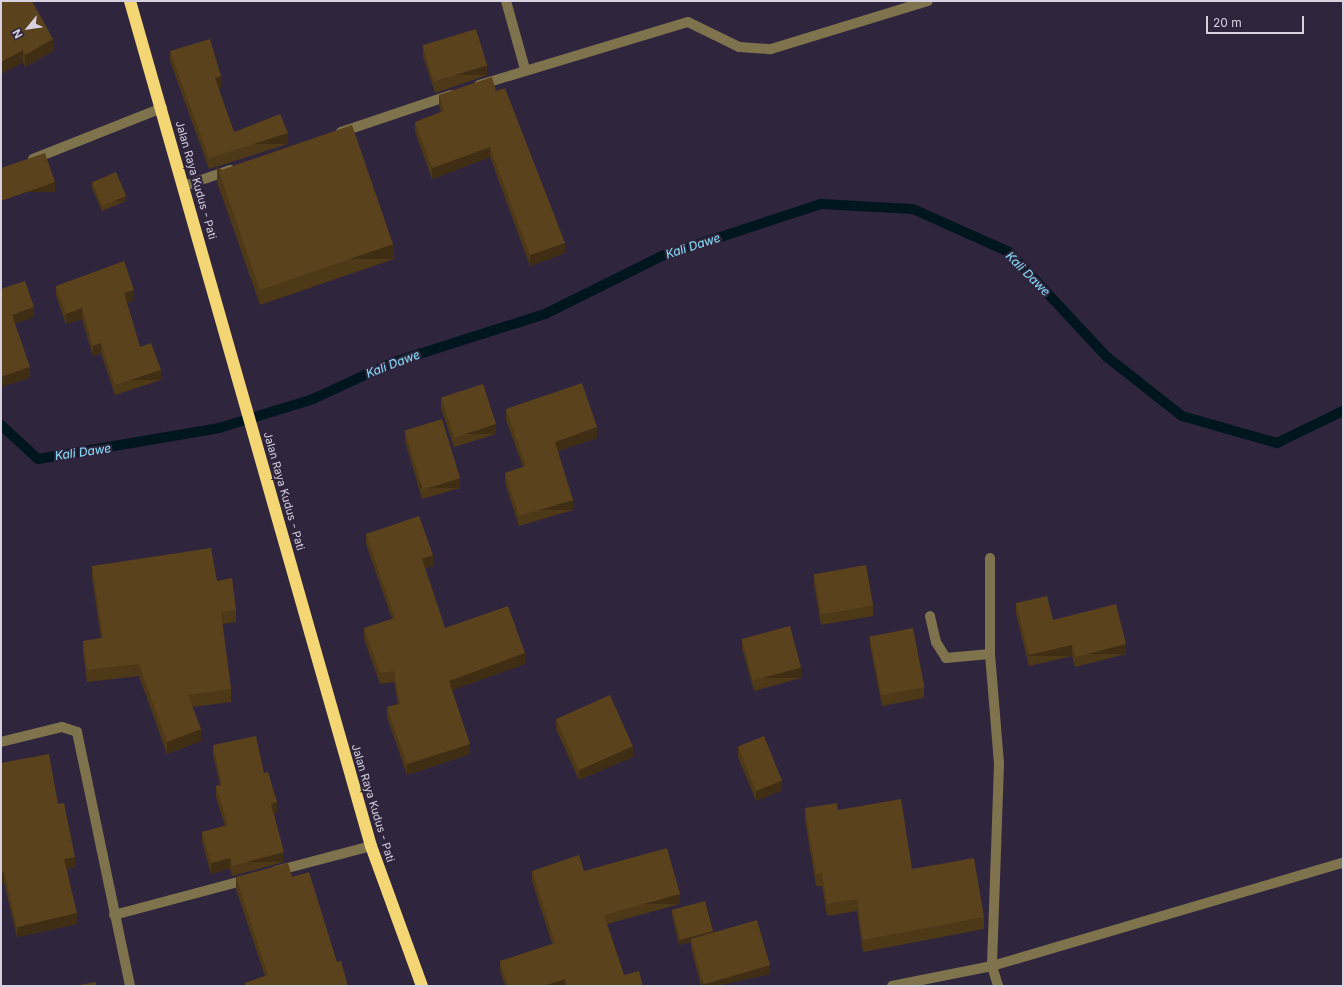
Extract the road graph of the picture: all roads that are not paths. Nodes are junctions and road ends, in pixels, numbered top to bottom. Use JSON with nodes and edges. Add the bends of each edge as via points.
{"nodes":[{"id":1,"x":130,"y":1,"type":"edge"},
{"id":2,"x":506,"y":1,"type":"edge"},
{"id":3,"x":928,"y":1,"type":"edge"},
{"id":4,"x":525,"y":69,"type":"junction"},
{"id":5,"x":162,"y":108,"type":"junction"},
{"id":6,"x":332,"y":135,"type":"edge"},
{"id":7,"x":23,"y":163,"type":"edge"},
{"id":8,"x":244,"y":166,"type":"edge"},
{"id":9,"x":184,"y":186,"type":"junction"},
{"id":10,"x":990,"y":558,"type":"dead end"},
{"id":11,"x":930,"y":616,"type":"dead end"},
{"id":12,"x":990,"y":654,"type":"junction"},
{"id":13,"x":1,"y":742,"type":"edge"},
{"id":14,"x":371,"y":846,"type":"junction"},
{"id":15,"x":1343,"y":863,"type":"edge"},
{"id":16,"x":114,"y":915,"type":"junction"},
{"id":17,"x":992,"y":966,"type":"junction"},
{"id":18,"x":130,"y":986,"type":"edge"},
{"id":19,"x":422,"y":986,"type":"edge"},
{"id":20,"x":892,"y":986,"type":"edge"},
{"id":21,"x":998,"y":986,"type":"edge"}],
"edges":[{"from":1,"to":5,"type":"highway","name":"Jalan Raya Kudus - Pati"},
{"from":2,"to":4,"type":"street"},
{"from":3,"to":4,"type":"street","via":[[771,49],[739,47],[688,22]]},
{"from":4,"to":6,"type":"street"},
{"from":5,"to":7,"type":"street"},
{"from":5,"to":9,"type":"highway","name":"Jalan Raya Kudus - Pati"},
{"from":8,"to":9,"type":"street"},
{"from":9,"to":14,"type":"highway","name":"Jalan Raya Kudus - Pati"},
{"from":10,"to":12,"type":"street"},
{"from":11,"to":12,"type":"street","via":[[936,642],[946,658]]},
{"from":12,"to":17,"type":"street","via":[[999,764]]},
{"from":13,"to":16,"type":"street","via":[[62,727],[77,732]]},
{"from":14,"to":16,"type":"street"},
{"from":14,"to":19,"type":"highway","name":"Jalan Raya Kudus - Pati"},
{"from":15,"to":17,"type":"street"},
{"from":16,"to":18,"type":"street"},
{"from":17,"to":20,"type":"street"},
{"from":17,"to":21,"type":"street"}]}
